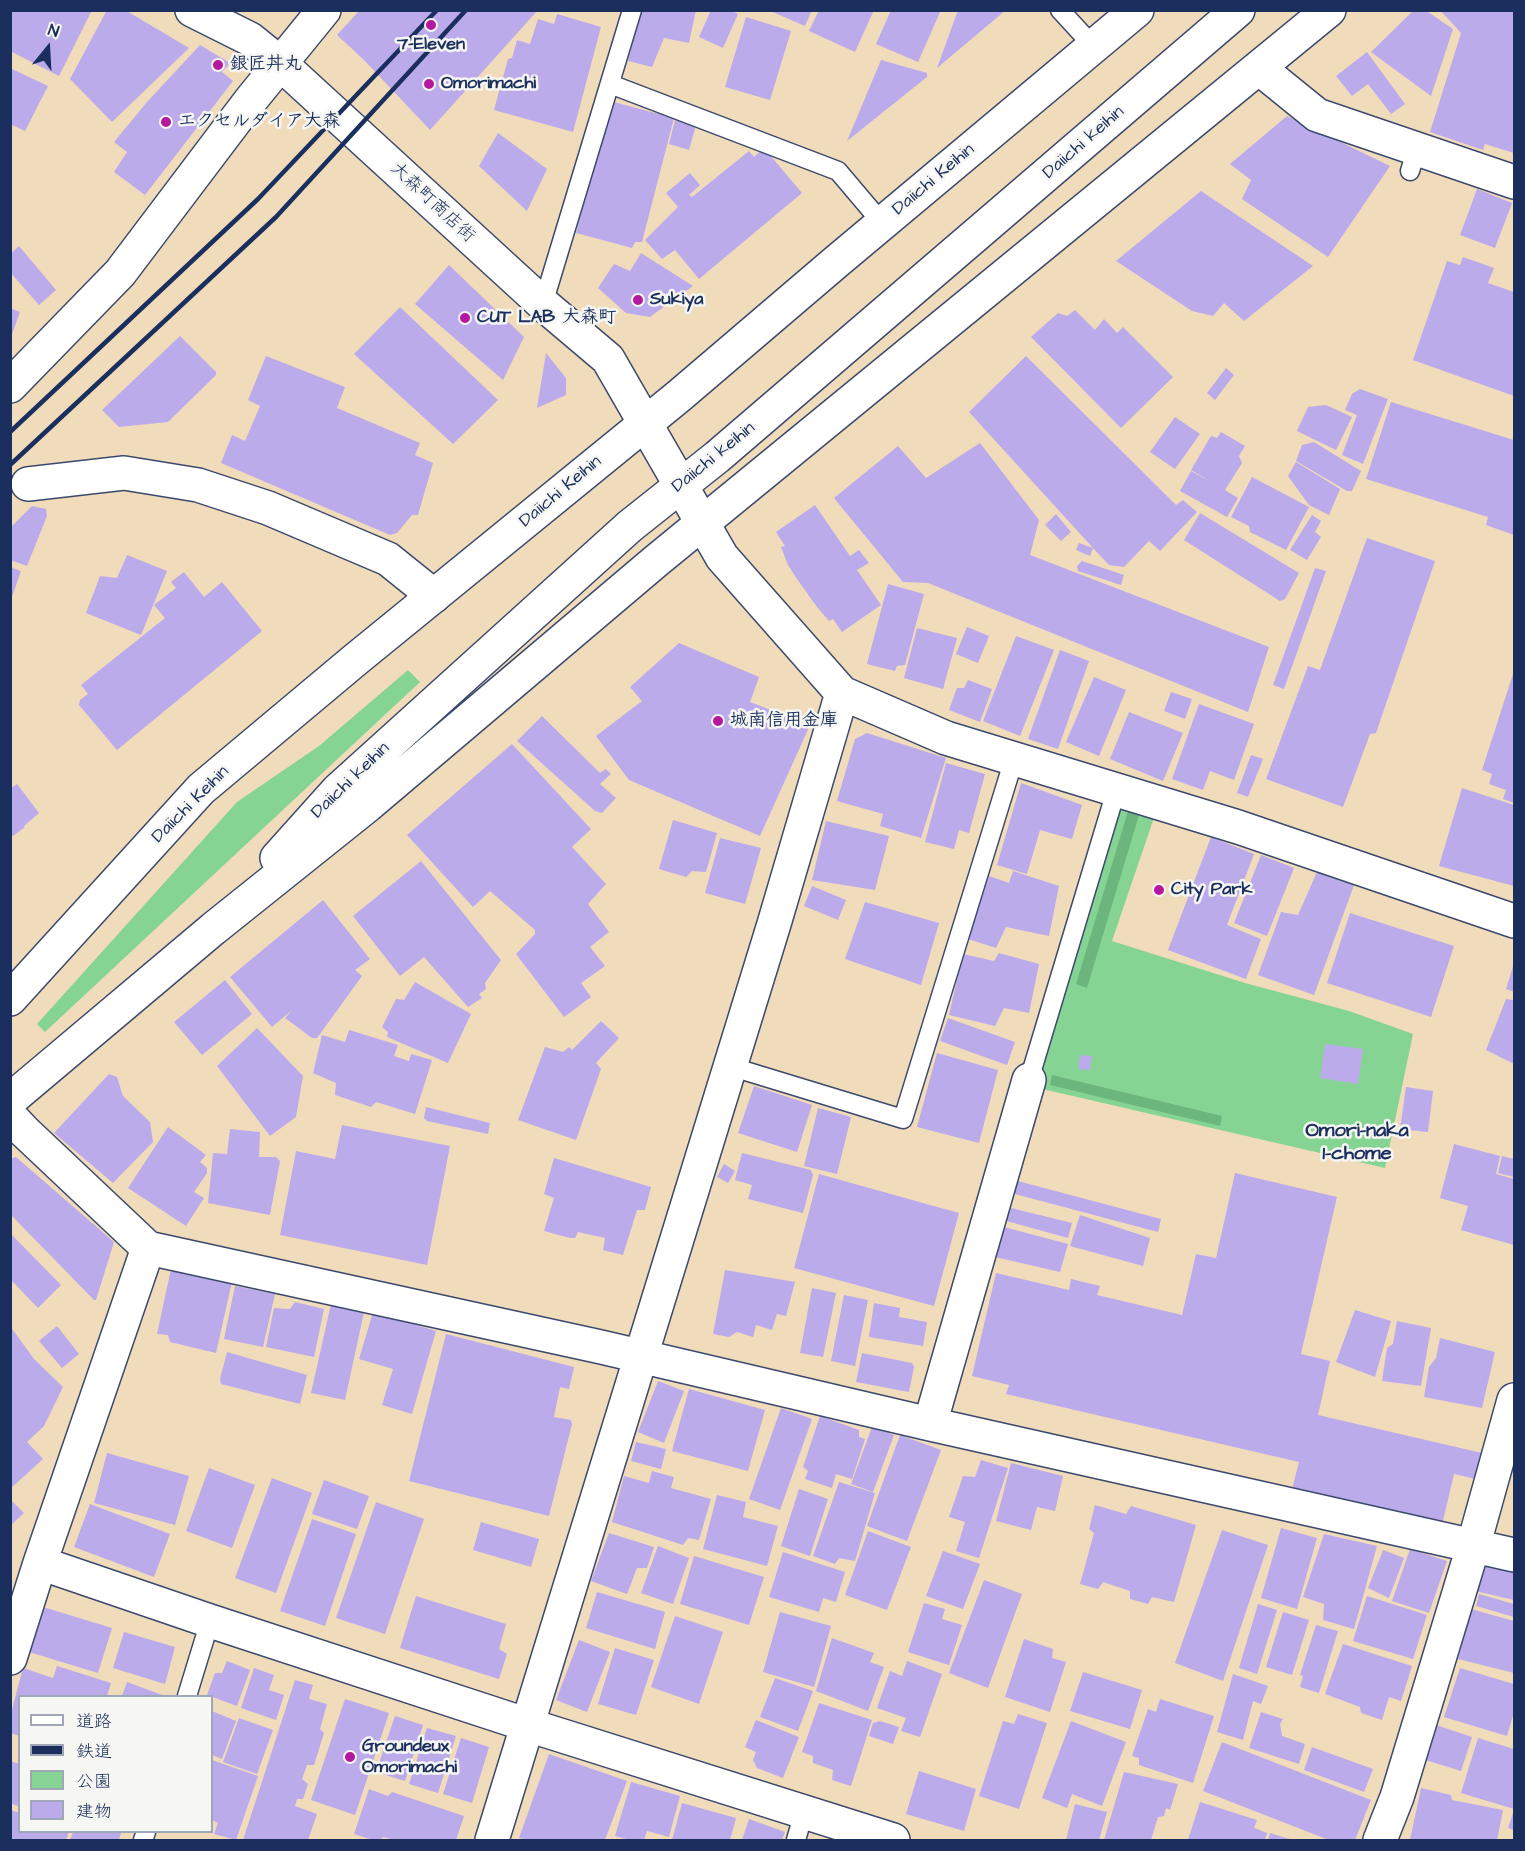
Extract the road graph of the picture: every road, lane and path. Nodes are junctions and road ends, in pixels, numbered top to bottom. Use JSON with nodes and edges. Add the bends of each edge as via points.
{"nodes":[{"id":1,"x":192,"y":10,"type":"edge"},
{"id":2,"x":324,"y":10,"type":"edge"},
{"id":3,"x":632,"y":10,"type":"edge"},
{"id":4,"x":1060,"y":10,"type":"edge"},
{"id":5,"x":1137,"y":10,"type":"edge"},
{"id":6,"x":1238,"y":10,"type":"edge"},
{"id":7,"x":1329,"y":10,"type":"edge"},
{"id":8,"x":1094,"y":47,"type":"junction"},
{"id":9,"x":281,"y":64,"type":"junction"},
{"id":10,"x":1259,"y":68,"type":"junction"},
{"id":11,"x":610,"y":84,"type":"junction"},
{"id":12,"x":1515,"y":182,"type":"edge"},
{"id":13,"x":882,"y":223,"type":"junction"},
{"id":14,"x":543,"y":304,"type":"junction"},
{"id":15,"x":10,"y":386,"type":"edge"},
{"id":16,"x":644,"y":424,"type":"junction"},
{"id":17,"x":28,"y":484,"type":"dead end"},
{"id":18,"x":680,"y":487,"type":"junction"},
{"id":19,"x":703,"y":524,"type":"junction"},
{"id":20,"x":434,"y":596,"type":"junction"},
{"id":21,"x":842,"y":693,"type":"junction"},
{"id":22,"x":1014,"y":759,"type":"junction"},
{"id":23,"x":1116,"y":791,"type":"junction"},
{"id":24,"x":1515,"y":921,"type":"edge"},
{"id":25,"x":213,"y":930,"type":"junction"},
{"id":26,"x":10,"y":999,"type":"edge"},
{"id":27,"x":729,"y":1066,"type":"junction"},
{"id":28,"x":1029,"y":1080,"type":"joint"},
{"id":29,"x":10,"y":1100,"type":"edge"},
{"id":30,"x":10,"y":1116,"type":"edge"},
{"id":31,"x":148,"y":1248,"type":"junction"},
{"id":32,"x":641,"y":1356,"type":"junction"},
{"id":33,"x":1515,"y":1400,"type":"edge"},
{"id":34,"x":930,"y":1424,"type":"junction"},
{"id":35,"x":1473,"y":1546,"type":"junction"},
{"id":36,"x":1515,"y":1555,"type":"edge"},
{"id":37,"x":40,"y":1563,"type":"junction"},
{"id":38,"x":210,"y":1621,"type":"junction"},
{"id":39,"x":10,"y":1658,"type":"edge"},
{"id":40,"x":187,"y":1695,"type":"edge"},
{"id":41,"x":528,"y":1725,"type":"junction"},
{"id":42,"x":800,"y":1826,"type":"edge"},
{"id":43,"x":492,"y":1840,"type":"edge"},
{"id":44,"x":893,"y":1840,"type":"edge"},
{"id":45,"x":1380,"y":1840,"type":"edge"}],
"edges":[{"from":1,"to":9,"type":"main road","name":"大森町商店街","via":[[250,39]]},
{"from":2,"to":9,"type":"main road"},
{"from":3,"to":11,"type":"lane"},
{"from":4,"to":8,"type":"lane"},
{"from":5,"to":8,"type":"main road","name":"Daiichi Keihin"},
{"from":6,"to":18,"type":"main road","name":"Daiichi keihin"},
{"from":7,"to":10,"type":"main road","name":"Daiichi Keihin"},
{"from":8,"to":13,"type":"main road","name":"Daiichi Keihin"},
{"from":9,"to":14,"type":"main road","name":"大森町商店街"},
{"from":9,"to":15,"type":"main road","via":[[120,273]]},
{"from":10,"to":12,"type":"main road","via":[[1317,115],[1414,160]]},
{"from":10,"to":19,"type":"main road","name":"Daiichi Keihin"},
{"from":11,"to":13,"type":"lane","via":[[838,171]]},
{"from":11,"to":14,"type":"lane"},
{"from":13,"to":16,"type":"main road","name":"Daiichi Keihin"},
{"from":14,"to":16,"type":"main road","name":"大森町商店街","via":[[608,358]]},
{"from":16,"to":18,"type":"main road","name":"大森町商店街"},
{"from":16,"to":20,"type":"main road","name":"Daiichi Keihin"},
{"from":17,"to":20,"type":"main road","via":[[124,473],[198,485],[268,508],[388,559]]},
{"from":18,"to":19,"type":"main road","name":"大森町商店街"},
{"from":18,"to":25,"type":"main road","name":"Daiichi keihin","via":[[630,526],[338,790]]},
{"from":19,"to":21,"type":"main road","name":"大森町商店街","via":[[722,557]]},
{"from":19,"to":25,"type":"main road","name":"Daiichi Keihin"},
{"from":20,"to":26,"type":"main road","name":"Daiichi Keihin","via":[[201,789]]},
{"from":21,"to":22,"type":"main road","via":[[946,738]]},
{"from":21,"to":27,"type":"main road"},
{"from":22,"to":23,"type":"main road"},
{"from":22,"to":27,"type":"lane","via":[[903,1119]]},
{"from":23,"to":24,"type":"main road","via":[[1238,827],[1416,871]]},
{"from":23,"to":28,"type":"lane"},
{"from":25,"to":29,"type":"main road","name":"Daiichi Keihin"},
{"from":27,"to":32,"type":"main road"},
{"from":28,"to":34,"type":"main road"},
{"from":30,"to":31,"type":"main road"},
{"from":31,"to":32,"type":"main road"},
{"from":31,"to":37,"type":"main road","via":[[109,1390]]},
{"from":32,"to":34,"type":"main road"},
{"from":32,"to":41,"type":"main road"},
{"from":33,"to":35,"type":"main road"},
{"from":34,"to":35,"type":"main road"},
{"from":35,"to":36,"type":"main road"},
{"from":35,"to":45,"type":"main road","via":[[1397,1797]]},
{"from":37,"to":38,"type":"main road"},
{"from":37,"to":39,"type":"main road"},
{"from":38,"to":40,"type":"lane"},
{"from":38,"to":41,"type":"main road"},
{"from":41,"to":42,"type":"main road"},
{"from":41,"to":43,"type":"main road"},
{"from":42,"to":44,"type":"main road"}]}
